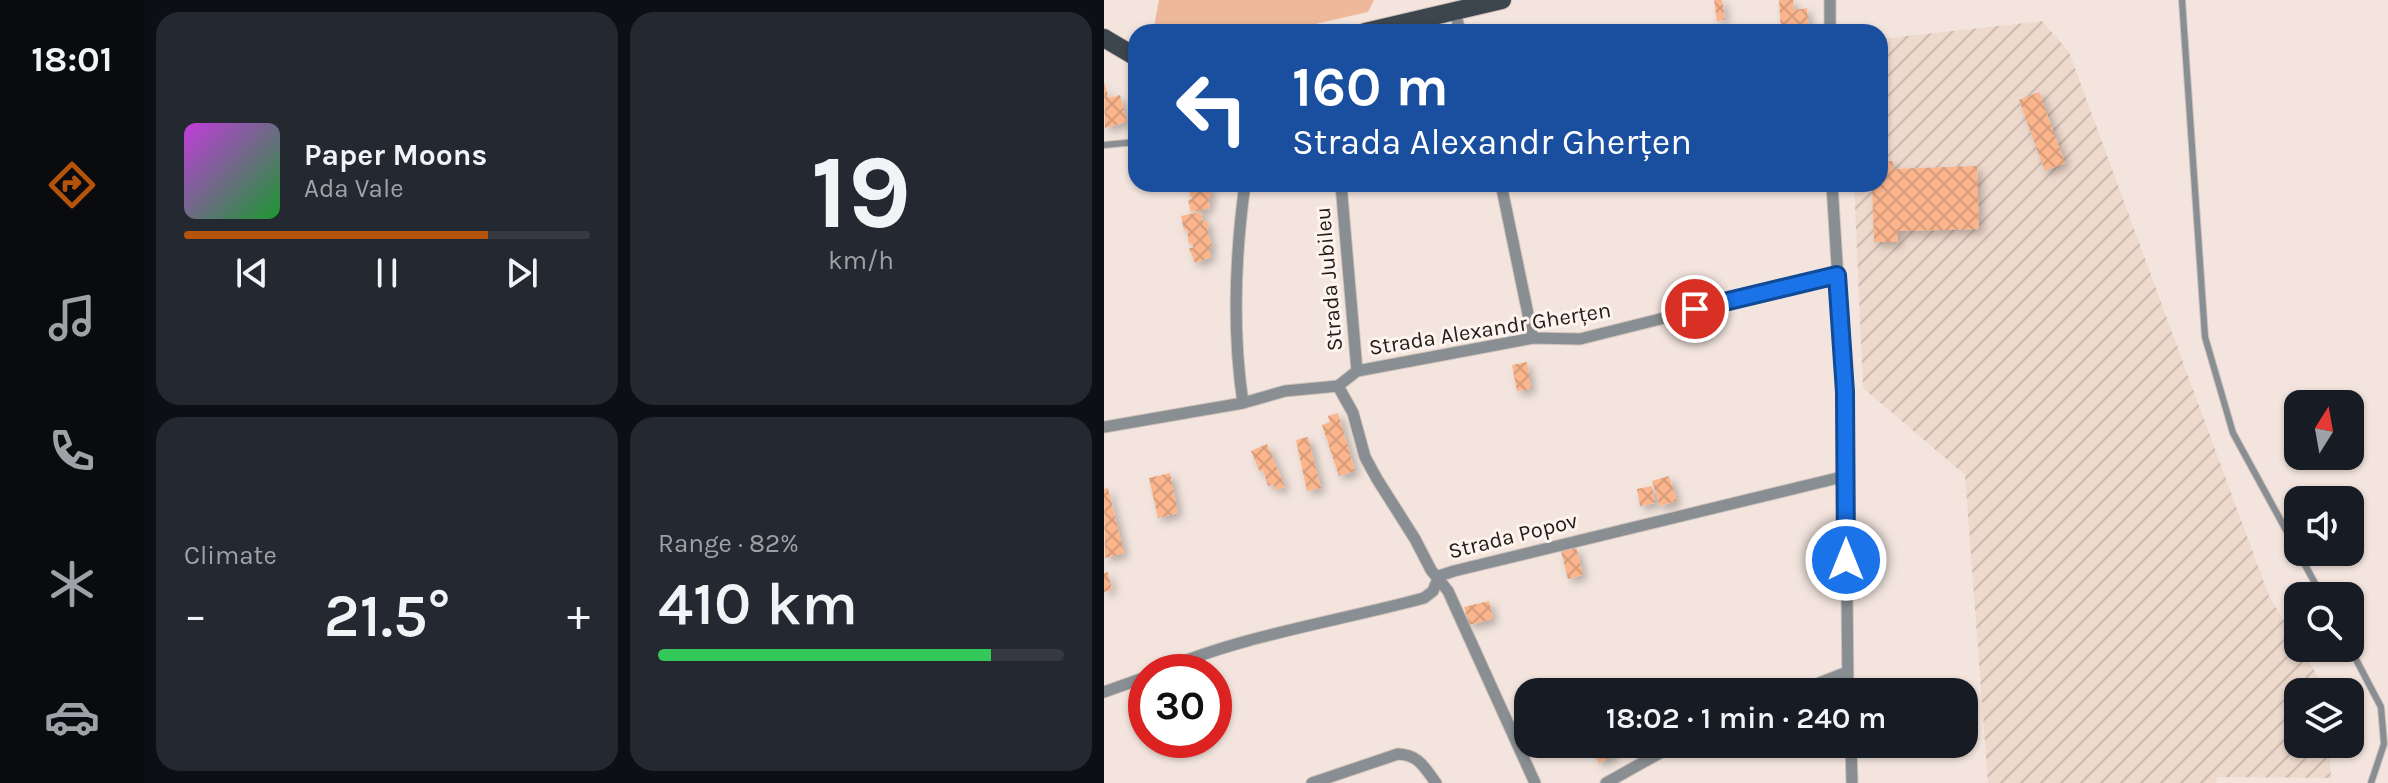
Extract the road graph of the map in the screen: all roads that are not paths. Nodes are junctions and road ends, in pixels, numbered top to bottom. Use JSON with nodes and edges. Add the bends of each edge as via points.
{"nodes":[{"id":1,"x":1502,"y":0,"type":"edge"},
{"id":2,"x":1830,"y":0,"type":"edge"},
{"id":3,"x":2182,"y":0,"type":"edge"},
{"id":4,"x":1455,"y":11,"type":"junction"},
{"id":5,"x":1399,"y":24,"type":"edge"},
{"id":6,"x":1458,"y":24,"type":"edge"},
{"id":7,"x":1830,"y":24,"type":"edge"},
{"id":8,"x":1104,"y":38,"type":"edge"},
{"id":9,"x":1128,"y":52,"type":"edge"},
{"id":10,"x":1128,"y":143,"type":"edge"},
{"id":11,"x":1104,"y":145,"type":"edge"},
{"id":12,"x":1244,"y":192,"type":"edge"},
{"id":13,"x":1342,"y":192,"type":"edge"},
{"id":14,"x":1503,"y":192,"type":"edge"},
{"id":15,"x":1832,"y":192,"type":"edge"},
{"id":16,"x":1837,"y":275,"type":"junction"},
{"id":17,"x":1533,"y":338,"type":"junction"},
{"id":18,"x":1357,"y":371,"type":"junction"},
{"id":19,"x":1338,"y":386,"type":"junction"},
{"id":20,"x":1243,"y":403,"type":"junction"},
{"id":21,"x":1104,"y":427,"type":"edge"},
{"id":22,"x":1846,"y":476,"type":"junction"},
{"id":23,"x":1439,"y":576,"type":"junction"},
{"id":24,"x":2314,"y":582,"type":"edge"},
{"id":25,"x":1209,"y":654,"type":"edge"},
{"id":26,"x":2357,"y":662,"type":"edge"},
{"id":27,"x":1847,"y":672,"type":"junction"},
{"id":28,"x":1832,"y":678,"type":"edge"},
{"id":29,"x":1847,"y":678,"type":"edge"},
{"id":30,"x":1128,"y":683,"type":"edge"},
{"id":31,"x":1104,"y":692,"type":"edge"},
{"id":32,"x":1651,"y":758,"type":"edge"},
{"id":33,"x":1851,"y":758,"type":"edge"},
{"id":34,"x":1312,"y":783,"type":"edge"},
{"id":35,"x":1436,"y":783,"type":"edge"},
{"id":36,"x":1535,"y":783,"type":"edge"},
{"id":37,"x":1606,"y":783,"type":"edge"},
{"id":38,"x":1852,"y":783,"type":"edge"},
{"id":39,"x":2371,"y":783,"type":"edge"}],
"edges":[{"from":1,"to":4,"type":"main road"},
{"from":2,"to":7,"type":"street"},
{"from":3,"to":24,"type":"lane","via":[[2205,337],[2233,433]]},
{"from":4,"to":5,"type":"main road"},
{"from":4,"to":6,"type":"street"},
{"from":8,"to":9,"type":"main road"},
{"from":10,"to":11,"type":"lane"},
{"from":12,"to":20,"type":"street","via":[[1236,249]]},
{"from":13,"to":18,"type":"street","name":"Strada Jubileu"},
{"from":14,"to":17,"type":"street"},
{"from":15,"to":16,"type":"street"},
{"from":16,"to":17,"type":"street","name":"Strada Alexandr Gherțen","via":[[1580,339]]},
{"from":16,"to":22,"type":"street"},
{"from":17,"to":18,"type":"street","name":"Strada Alexandr Gherțen"},
{"from":18,"to":19,"type":"street","name":"Strada Alexandr Gherțen"},
{"from":19,"to":20,"type":"street","via":[[1285,391]]},
{"from":19,"to":23,"type":"street","via":[[1353,413],[1365,457]]},
{"from":20,"to":21,"type":"street"},
{"from":22,"to":23,"type":"street","name":"Strada Popov"},
{"from":22,"to":27,"type":"street"},
{"from":23,"to":25,"type":"street","name":"Strada Popov","via":[[1424,598]]},
{"from":23,"to":36,"type":"street"},
{"from":26,"to":39,"type":"lane","via":[[2381,707],[2384,744]]},
{"from":27,"to":28,"type":"street"},
{"from":27,"to":29,"type":"street"},
{"from":30,"to":31,"type":"street"},
{"from":32,"to":37,"type":"street"},
{"from":33,"to":38,"type":"street"},
{"from":34,"to":35,"type":"street","via":[[1398,754],[1421,761]]}]}
